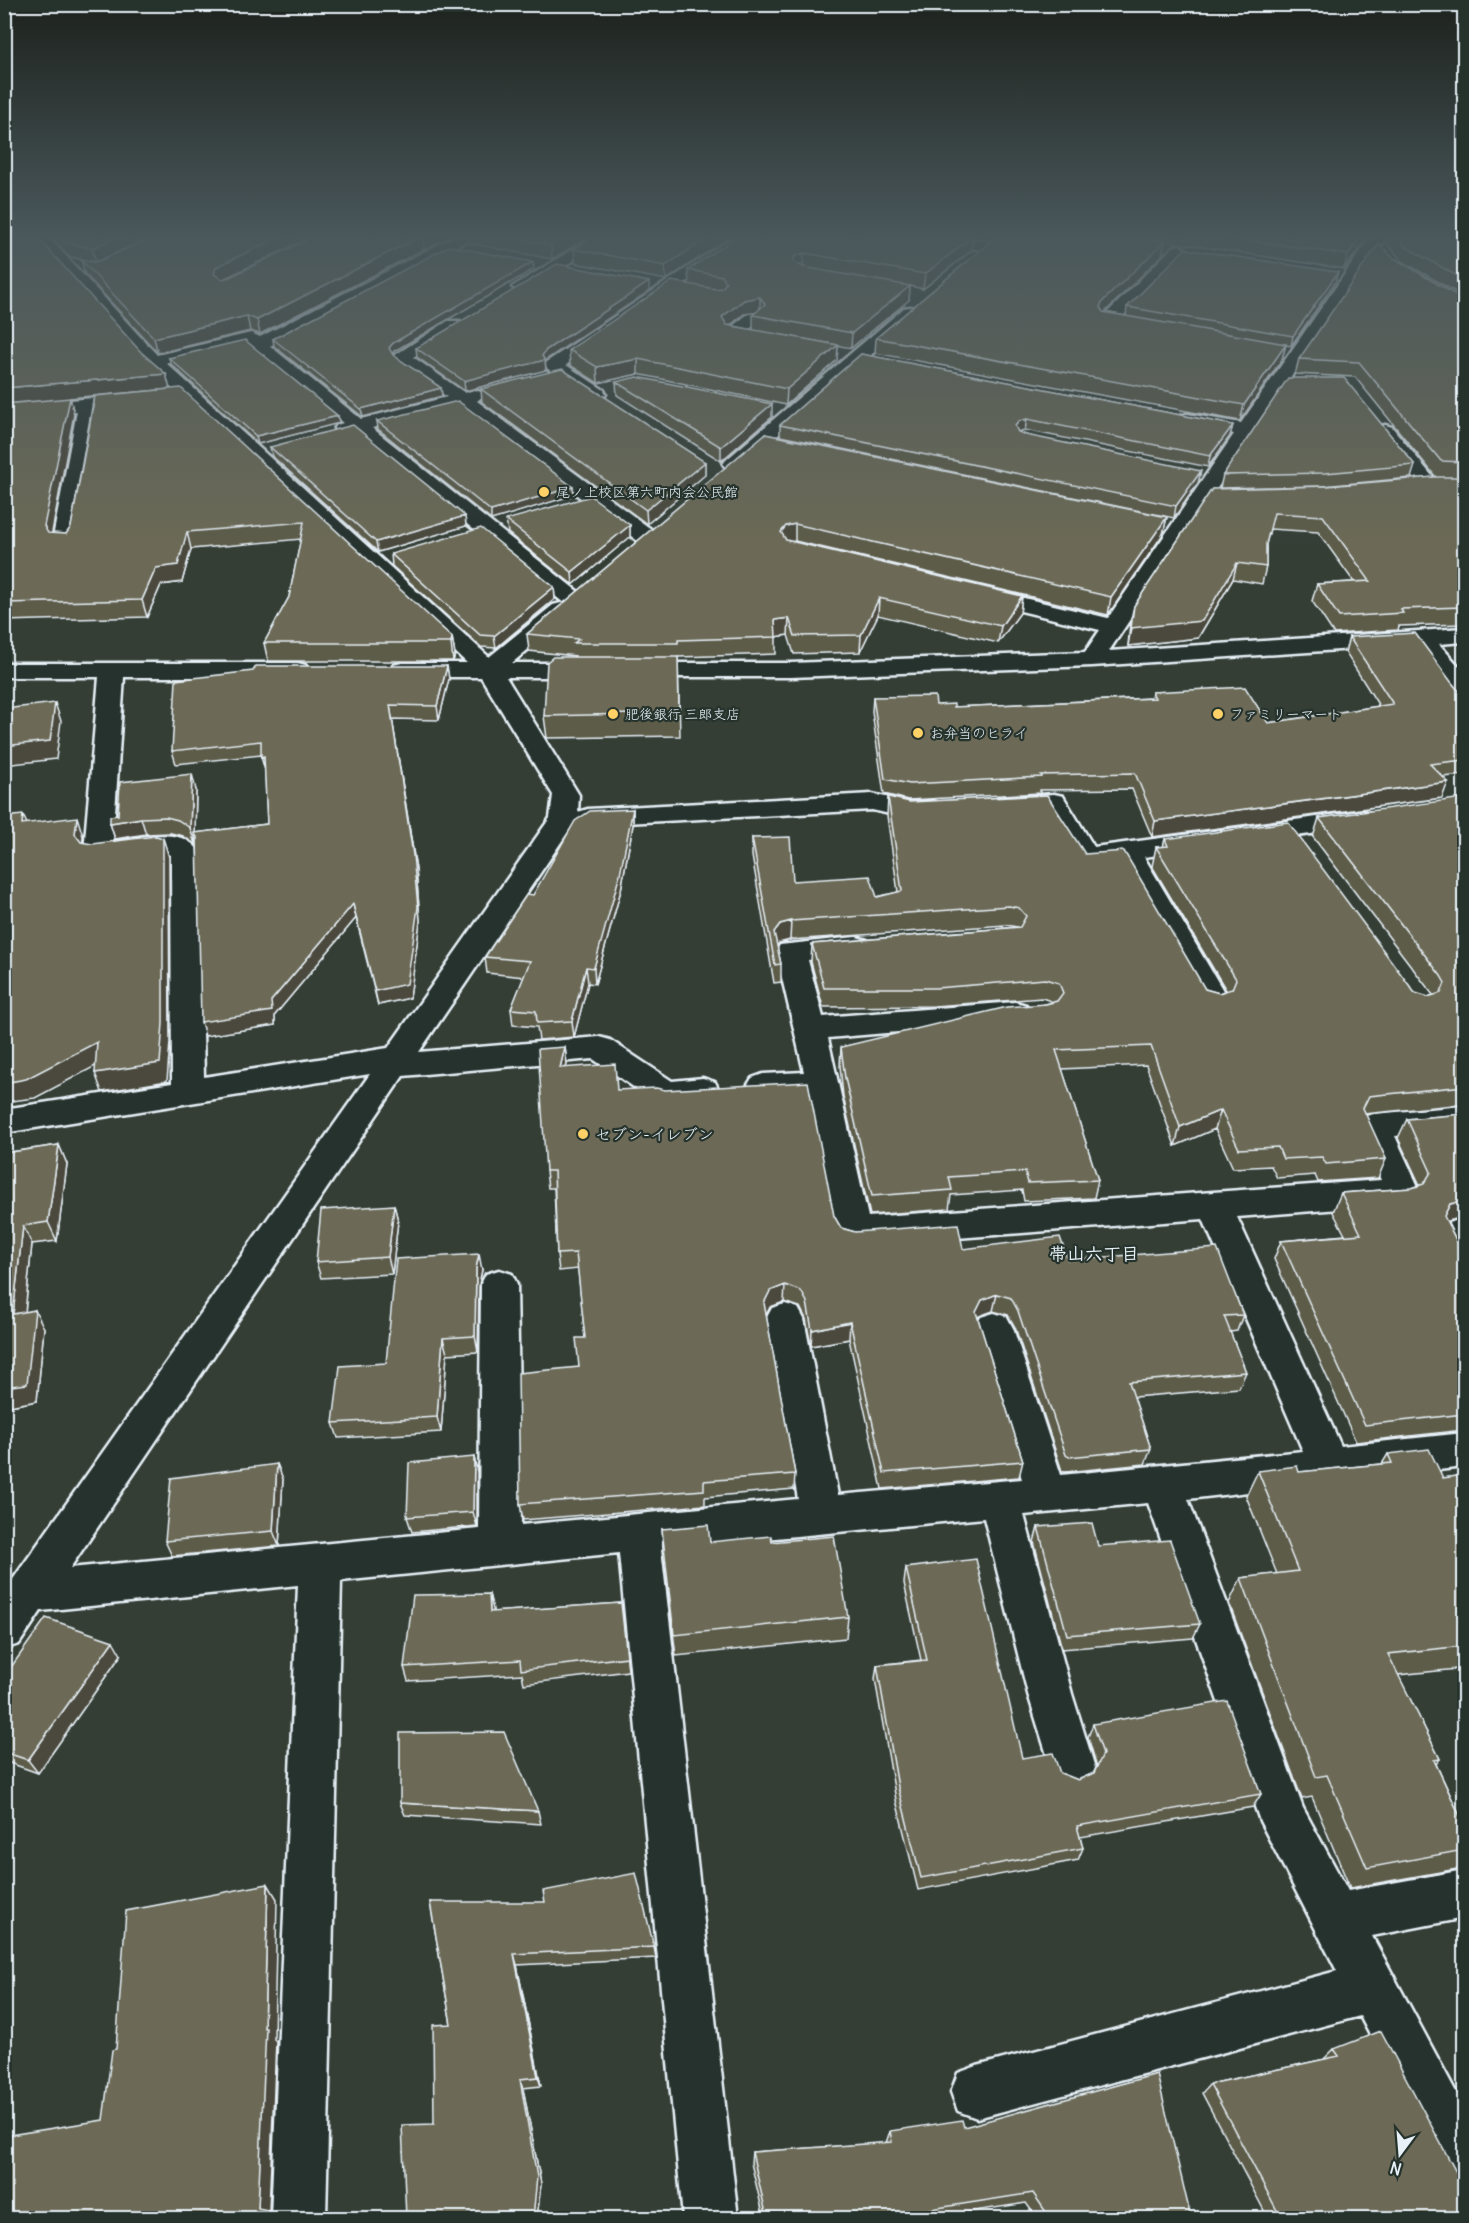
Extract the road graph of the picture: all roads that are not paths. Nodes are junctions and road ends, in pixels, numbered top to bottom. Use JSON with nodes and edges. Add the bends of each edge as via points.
{"nodes":[{"id":1,"x":136,"y":342,"type":"edge"},
{"id":2,"x":234,"y":342,"type":"edge"},
{"id":3,"x":254,"y":342,"type":"edge"},
{"id":4,"x":265,"y":342,"type":"edge"},
{"id":5,"x":427,"y":342,"type":"edge"},
{"id":6,"x":588,"y":342,"type":"edge"},
{"id":7,"x":777,"y":342,"type":"edge"},
{"id":8,"x":874,"y":342,"type":"edge"},
{"id":9,"x":1294,"y":342,"type":"edge"},
{"id":10,"x":788,"y":344,"type":"edge"},
{"id":11,"x":258,"y":345,"type":"junction"},
{"id":12,"x":832,"y":352,"type":"edge"},
{"id":13,"x":855,"y":357,"type":"junction"},
{"id":14,"x":153,"y":361,"type":"junction"},
{"id":15,"x":878,"y":361,"type":"edge"},
{"id":16,"x":564,"y":373,"type":"junction"},
{"id":17,"x":541,"y":379,"type":"edge"},
{"id":18,"x":1278,"y":382,"type":"junction"},
{"id":19,"x":1301,"y":382,"type":"edge"},
{"id":20,"x":496,"y":390,"type":"edge"},
{"id":21,"x":191,"y":395,"type":"junction"},
{"id":22,"x":615,"y":396,"type":"dead end"},
{"id":23,"x":462,"y":399,"type":"junction"},
{"id":24,"x":88,"y":404,"type":"junction"},
{"id":25,"x":769,"y":409,"type":"edge"},
{"id":26,"x":4,"y":412,"type":"edge"},
{"id":27,"x":790,"y":413,"type":"junction"},
{"id":28,"x":1165,"y":415,"type":"edge"},
{"id":29,"x":1377,"y":420,"type":"edge"},
{"id":30,"x":358,"y":426,"type":"junction"},
{"id":31,"x":1245,"y":430,"type":"junction"},
{"id":32,"x":326,"y":434,"type":"edge"},
{"id":33,"x":759,"y":440,"type":"junction"},
{"id":34,"x":782,"y":445,"type":"edge"},
{"id":35,"x":711,"y":468,"type":"dead end"},
{"id":36,"x":1191,"y":472,"type":"edge"},
{"id":37,"x":1214,"y":477,"type":"junction"},
{"id":38,"x":1429,"y":485,"type":"junction"},
{"id":39,"x":1451,"y":486,"type":"edge"},
{"id":40,"x":1405,"y":487,"type":"edge"},
{"id":41,"x":1200,"y":497,"type":"junction"},
{"id":42,"x":1222,"y":497,"type":"edge"},
{"id":43,"x":596,"y":498,"type":"junction"},
{"id":44,"x":574,"y":505,"type":"edge"},
{"id":45,"x":508,"y":523,"type":"edge"},
{"id":46,"x":664,"y":523,"type":"edge"},
{"id":47,"x":1156,"y":523,"type":"edge"},
{"id":48,"x":1180,"y":528,"type":"junction"},
{"id":49,"x":486,"y":529,"type":"junction"},
{"id":50,"x":464,"y":536,"type":"edge"},
{"id":51,"x":647,"y":537,"type":"junction"},
{"id":52,"x":63,"y":543,"type":"edge"},
{"id":53,"x":631,"y":550,"type":"edge"},
{"id":54,"x":395,"y":556,"type":"edge"},
{"id":55,"x":372,"y":562,"type":"junction"},
{"id":56,"x":590,"y":585,"type":"edge"},
{"id":57,"x":954,"y":588,"type":"edge"},
{"id":58,"x":573,"y":599,"type":"junction"},
{"id":59,"x":1113,"y":626,"type":"junction"},
{"id":60,"x":1464,"y":635,"type":"edge"},
{"id":61,"x":1421,"y":638,"type":"junction"},
{"id":62,"x":1092,"y":659,"type":"junction"},
{"id":63,"x":4,"y":670,"type":"edge"},
{"id":64,"x":112,"y":670,"type":"junction"},
{"id":65,"x":324,"y":670,"type":"edge"},
{"id":66,"x":383,"y":670,"type":"edge"},
{"id":67,"x":489,"y":670,"type":"junction"},
{"id":68,"x":1464,"y":686,"type":"edge"},
{"id":69,"x":987,"y":806,"type":"edge"},
{"id":70,"x":953,"y":807,"type":"edge"},
{"id":71,"x":1383,"y":816,"type":"edge"},
{"id":72,"x":564,"y":818,"type":"junction"},
{"id":73,"x":1291,"y":829,"type":"junction"},
{"id":74,"x":1126,"y":851,"type":"junction"},
{"id":75,"x":1311,"y":856,"type":"edge"},
{"id":76,"x":881,"y":945,"type":"edge"},
{"id":77,"x":1213,"y":999,"type":"edge"},
{"id":78,"x":1042,"y":1010,"type":"edge"},
{"id":79,"x":810,"y":1029,"type":"junction"},
{"id":80,"x":395,"y":1062,"type":"junction"},
{"id":81,"x":823,"y":1082,"type":"junction"},
{"id":82,"x":188,"y":1091,"type":"junction"},
{"id":83,"x":1464,"y":1118,"type":"edge"},
{"id":84,"x":4,"y":1121,"type":"edge"},
{"id":85,"x":1214,"y":1205,"type":"junction"},
{"id":86,"x":499,"y":1284,"type":"dead end"},
{"id":87,"x":785,"y":1320,"type":"dead end"},
{"id":88,"x":994,"y":1328,"type":"dead end"},
{"id":89,"x":1464,"y":1450,"type":"edge"},
{"id":90,"x":1329,"y":1466,"type":"junction"},
{"id":91,"x":1162,"y":1484,"type":"junction"},
{"id":92,"x":1047,"y":1495,"type":"junction"},
{"id":93,"x":999,"y":1499,"type":"junction"},
{"id":94,"x":821,"y":1515,"type":"junction"},
{"id":95,"x":638,"y":1532,"type":"junction"},
{"id":96,"x":500,"y":1545,"type":"junction"},
{"id":97,"x":320,"y":1564,"type":"junction"},
{"id":98,"x":31,"y":1592,"type":"junction"},
{"id":99,"x":4,"y":1629,"type":"edge"},
{"id":100,"x":1072,"y":1768,"type":"dead end"},
{"id":101,"x":1464,"y":1894,"type":"edge"},
{"id":102,"x":1336,"y":1918,"type":"junction"},
{"id":103,"x":1373,"y":1988,"type":"junction"},
{"id":104,"x":976,"y":2092,"type":"dead end"},
{"id":105,"x":1464,"y":2160,"type":"edge"},
{"id":106,"x":298,"y":2218,"type":"edge"},
{"id":107,"x":711,"y":2218,"type":"edge"}],
"edges":[{"from":1,"to":14,"type":"street"},
{"from":2,"to":14,"type":"street"},
{"from":3,"to":11,"type":"street"},
{"from":4,"to":11,"type":"street"},
{"from":5,"to":23,"type":"street","via":[[401,357]]},
{"from":6,"to":16,"type":"street","via":[[554,365]]},
{"from":7,"to":10,"type":"street"},
{"from":8,"to":13,"type":"street"},
{"from":9,"to":18,"type":"street","via":[[1284,348]]},
{"from":11,"to":30,"type":"street"},
{"from":12,"to":13,"type":"street"},
{"from":13,"to":15,"type":"street"},
{"from":13,"to":27,"type":"street"},
{"from":14,"to":21,"type":"street"},
{"from":16,"to":17,"type":"street"},
{"from":16,"to":22,"type":"street","via":[[594,392]]},
{"from":18,"to":19,"type":"street"},
{"from":18,"to":31,"type":"street"},
{"from":20,"to":23,"type":"street"},
{"from":21,"to":24,"type":"street"},
{"from":21,"to":55,"type":"street","via":[[263,450]]},
{"from":23,"to":30,"type":"street"},
{"from":23,"to":43,"type":"street"},
{"from":24,"to":26,"type":"street"},
{"from":24,"to":52,"type":"street"},
{"from":25,"to":27,"type":"street"},
{"from":27,"to":33,"type":"street"},
{"from":28,"to":31,"type":"street"},
{"from":29,"to":38,"type":"street"},
{"from":30,"to":32,"type":"street"},
{"from":30,"to":49,"type":"street"},
{"from":31,"to":37,"type":"street"},
{"from":33,"to":34,"type":"street"},
{"from":33,"to":35,"type":"street","via":[[722,474]]},
{"from":36,"to":37,"type":"street"},
{"from":37,"to":41,"type":"street"},
{"from":38,"to":39,"type":"street"},
{"from":38,"to":40,"type":"street"},
{"from":41,"to":42,"type":"street"},
{"from":41,"to":48,"type":"street"},
{"from":43,"to":44,"type":"street"},
{"from":43,"to":51,"type":"street"},
{"from":45,"to":49,"type":"street"},
{"from":46,"to":51,"type":"street"},
{"from":47,"to":48,"type":"street"},
{"from":48,"to":59,"type":"street"},
{"from":49,"to":50,"type":"street"},
{"from":49,"to":58,"type":"street"},
{"from":51,"to":53,"type":"street"},
{"from":54,"to":55,"type":"street"},
{"from":55,"to":67,"type":"street"},
{"from":56,"to":58,"type":"street"},
{"from":57,"to":59,"type":"street"},
{"from":58,"to":67,"type":"street"},
{"from":59,"to":62,"type":"street"},
{"from":60,"to":61,"type":"street"},
{"from":61,"to":62,"type":"street"},
{"from":61,"to":68,"type":"street"},
{"from":62,"to":67,"type":"street","via":[[791,670]]},
{"from":63,"to":64,"type":"street"},
{"from":64,"to":65,"type":"street"},
{"from":64,"to":82,"type":"street","via":[[98,852],[165,843],[185,852]]},
{"from":66,"to":67,"type":"street"},
{"from":67,"to":72,"type":"street","via":[[566,795]]},
{"from":69,"to":74,"type":"street","via":[[1054,802],[1086,857]]},
{"from":70,"to":72,"type":"street","via":[[908,810],[872,802]]},
{"from":71,"to":73,"type":"street"},
{"from":72,"to":80,"type":"street"},
{"from":73,"to":74,"type":"street"},
{"from":73,"to":75,"type":"street"},
{"from":74,"to":77,"type":"street"},
{"from":76,"to":79,"type":"street","via":[[791,952]]},
{"from":78,"to":79,"type":"street"},
{"from":79,"to":81,"type":"street"},
{"from":80,"to":81,"type":"street","via":[[599,1048],[666,1093]]},
{"from":80,"to":82,"type":"street"},
{"from":80,"to":98,"type":"street"},
{"from":81,"to":85,"type":"street","via":[[853,1232]]},
{"from":82,"to":84,"type":"street"},
{"from":83,"to":85,"type":"street","via":[[1374,1126],[1403,1191]]},
{"from":85,"to":90,"type":"street"},
{"from":86,"to":96,"type":"street"},
{"from":87,"to":94,"type":"street"},
{"from":88,"to":92,"type":"street"},
{"from":89,"to":90,"type":"street"},
{"from":90,"to":91,"type":"street"},
{"from":91,"to":92,"type":"street"},
{"from":91,"to":102,"type":"street","via":[[1284,1821]]},
{"from":92,"to":93,"type":"street"},
{"from":93,"to":94,"type":"street"},
{"from":93,"to":100,"type":"street"},
{"from":94,"to":95,"type":"street"},
{"from":95,"to":96,"type":"street"},
{"from":95,"to":107,"type":"street"},
{"from":96,"to":97,"type":"street"},
{"from":97,"to":98,"type":"street"},
{"from":97,"to":106,"type":"street"},
{"from":98,"to":99,"type":"street"},
{"from":101,"to":102,"type":"street"},
{"from":102,"to":103,"type":"street"},
{"from":103,"to":104,"type":"street"},
{"from":103,"to":105,"type":"street"}]}
